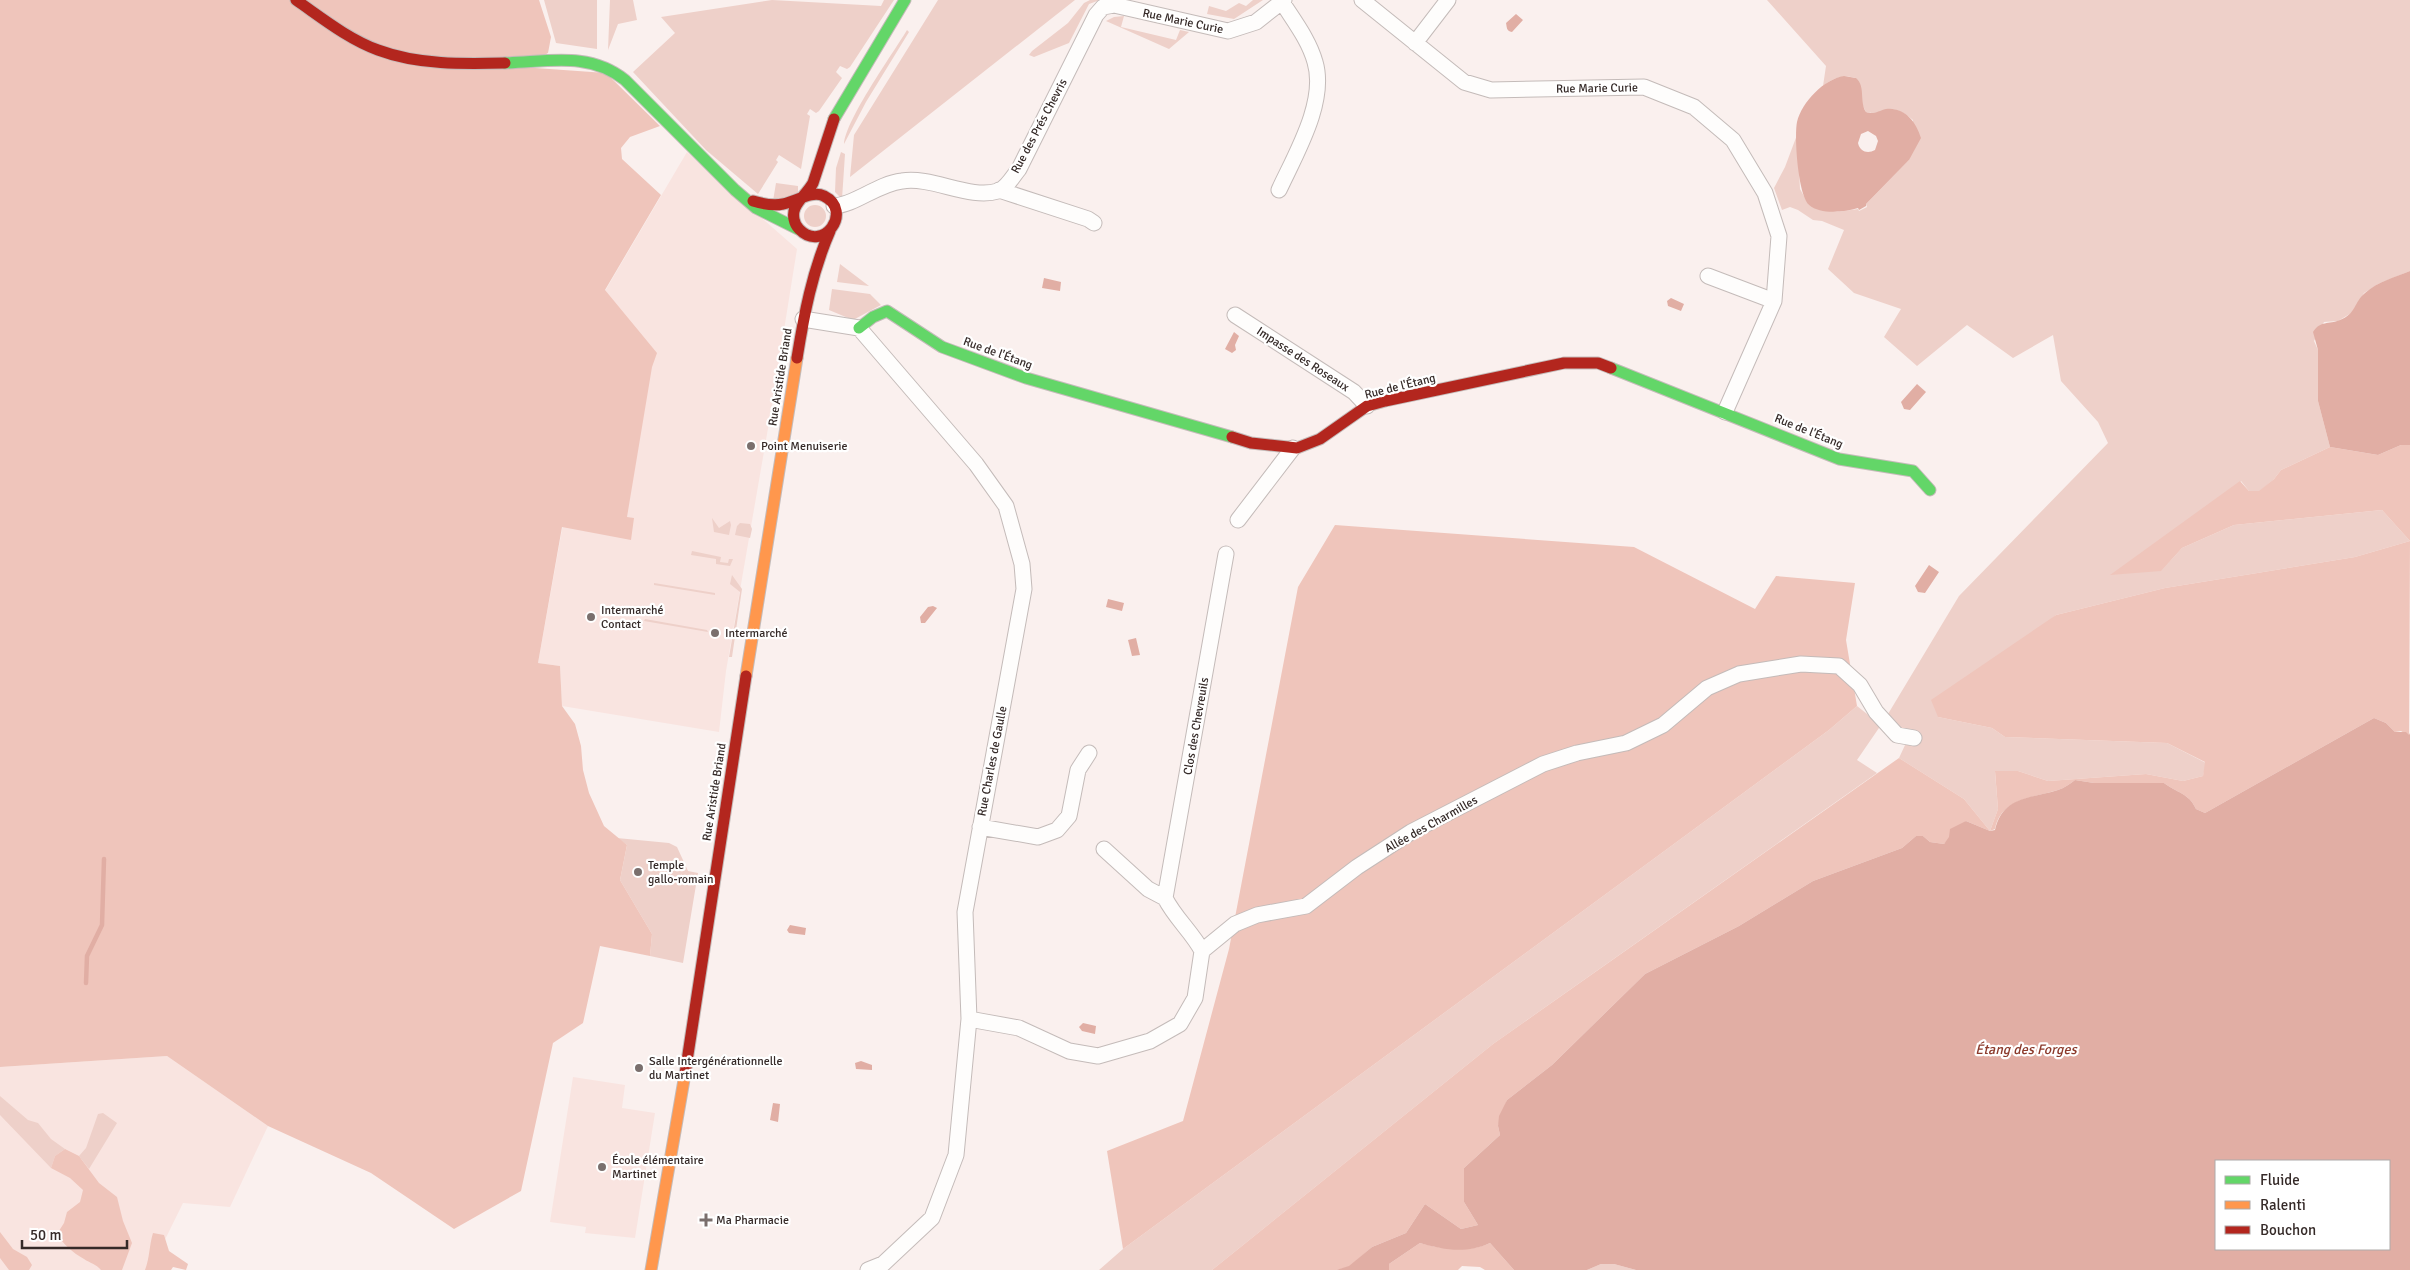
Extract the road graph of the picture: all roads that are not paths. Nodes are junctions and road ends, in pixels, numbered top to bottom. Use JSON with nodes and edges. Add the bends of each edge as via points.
{"nodes":[{"id":1,"x":296,"y":0,"type":"edge"},
{"id":2,"x":905,"y":0,"type":"edge"},
{"id":3,"x":1362,"y":0,"type":"edge"},
{"id":4,"x":1448,"y":0,"type":"edge"},
{"id":5,"x":1283,"y":1,"type":"edge"},
{"id":6,"x":1103,"y":7,"type":"joint"},
{"id":7,"x":1415,"y":43,"type":"junction"},
{"id":8,"x":882,"y":63,"type":"dead end"},
{"id":9,"x":848,"y":120,"type":"dead end"},
{"id":10,"x":839,"y":141,"type":"dead end"},
{"id":11,"x":832,"y":164,"type":"dead end"},
{"id":12,"x":829,"y":185,"type":"dead end"},
{"id":13,"x":882,"y":185,"type":"junction"},
{"id":14,"x":998,"y":190,"type":"junction"},
{"id":15,"x":1279,"y":190,"type":"dead end"},
{"id":16,"x":801,"y":199,"type":"junction"},
{"id":17,"x":747,"y":200,"type":"junction"},
{"id":18,"x":832,"y":203,"type":"junction"},
{"id":19,"x":1094,"y":223,"type":"dead end"},
{"id":20,"x":832,"y":229,"type":"junction"},
{"id":21,"x":801,"y":231,"type":"junction"},
{"id":22,"x":805,"y":249,"type":"dead end"},
{"id":23,"x":806,"y":263,"type":"dead end"},
{"id":24,"x":1708,"y":276,"type":"dead end"},
{"id":25,"x":1774,"y":301,"type":"junction"},
{"id":26,"x":1236,"y":315,"type":"dead end"},
{"id":27,"x":803,"y":319,"type":"junction"},
{"id":28,"x":859,"y":328,"type":"junction"},
{"id":29,"x":1367,"y":406,"type":"junction"},
{"id":30,"x":1725,"y":412,"type":"junction"},
{"id":31,"x":1293,"y":448,"type":"junction"},
{"id":32,"x":1930,"y":490,"type":"dead end"},
{"id":33,"x":1238,"y":520,"type":"dead end"},
{"id":34,"x":1226,"y":554,"type":"dead end"},
{"id":35,"x":1914,"y":738,"type":"dead end"},
{"id":36,"x":1089,"y":753,"type":"dead end"},
{"id":37,"x":980,"y":827,"type":"junction"},
{"id":38,"x":1104,"y":849,"type":"dead end"},
{"id":39,"x":1165,"y":898,"type":"junction"},
{"id":40,"x":1202,"y":950,"type":"junction"},
{"id":41,"x":969,"y":1019,"type":"junction"},
{"id":42,"x":651,"y":1270,"type":"edge"},
{"id":43,"x":868,"y":1270,"type":"edge"}],
"edges":[{"from":1,"to":17,"type":"street","via":[[387,54],[428,62],[587,61],[601,64],[625,80]]},
{"from":2,"to":16,"type":"street","via":[[839,109],[829,130],[813,184]]},
{"from":3,"to":7,"type":"street","name":"Rue Marie Curie"},
{"from":4,"to":7,"type":"street"},
{"from":5,"to":6,"type":"street","name":"Rue Marie Curie","via":[[1256,22],[1228,31],[1114,6]]},
{"from":5,"to":15,"type":"street","via":[[1303,34],[1315,63],[1317,83],[1307,130]]},
{"from":6,"to":14,"type":"street","name":"Rue des Prés Chevris","via":[[1096,15],[1019,169]]},
{"from":7,"to":25,"type":"street","name":"Rue Marie Curie","via":[[1464,82],[1491,90],[1644,87],[1694,107],[1733,140],[1765,193],[1779,236]]},
{"from":8,"to":9,"type":"street"},
{"from":10,"to":11,"type":"street"},
{"from":12,"to":18,"type":"street"},
{"from":13,"to":14,"type":"street","via":[[905,180],[982,192]]},
{"from":13,"to":18,"type":"street","via":[[842,206]]},
{"from":13,"to":20,"type":"street","via":[[860,201]]},
{"from":14,"to":19,"type":"street"},
{"from":16,"to":17,"type":"street","via":[[772,205]]},
{"from":16,"to":18,"type":"street","via":[[818,194]]},
{"from":16,"to":21,"type":"street","via":[[794,215]]},
{"from":17,"to":21,"type":"street"},
{"from":18,"to":20,"type":"street","via":[[836,212]]},
{"from":20,"to":21,"type":"street","via":[[817,237]]},
{"from":20,"to":27,"type":"street","name":"Rue Aristide Briand","via":[[820,254]]},
{"from":21,"to":22,"type":"street"},
{"from":23,"to":27,"type":"street","name":"Rue Aristide Briand"},
{"from":24,"to":25,"type":"street"},
{"from":25,"to":30,"type":"street","name":"Rue Marie Curie"},
{"from":26,"to":29,"type":"street","name":"Impasse des Roseaux","via":[[1354,392]]},
{"from":27,"to":28,"type":"street"},
{"from":27,"to":42,"type":"street","name":"Rue Aristide Briand","via":[[685,1076]]},
{"from":28,"to":31,"type":"street","name":"Rue de l'Étang","via":[[887,311],[942,347],[1026,378],[1251,443]]},
{"from":28,"to":37,"type":"street","name":"Rue Charles de Gaulle","via":[[976,464],[1006,506],[1022,564],[1024,589]]},
{"from":29,"to":30,"type":"street","name":"Rue de l'Étang","via":[[1564,363],[1598,363]]},
{"from":29,"to":31,"type":"street","name":"Rue de l'Étang","via":[[1320,439]]},
{"from":30,"to":32,"type":"street","name":"Rue de l'Étang","via":[[1840,459],[1913,471]]},
{"from":31,"to":33,"type":"street"},
{"from":34,"to":39,"type":"street","name":"Clos des Chevreuils"},
{"from":35,"to":40,"type":"street","name":"Allée des Charmilles","via":[[1897,735],[1876,712],[1860,685],[1838,666],[1801,664],[1739,674],[1707,688],[1664,726],[1626,743],[1543,764],[1411,832],[1306,906],[1242,921]]},
{"from":36,"to":37,"type":"street","via":[[1078,770],[1069,816],[1057,830],[1038,837]]},
{"from":37,"to":41,"type":"street","name":"Rue Charles de Gaulle","via":[[965,912]]},
{"from":38,"to":39,"type":"street","via":[[1148,890]]},
{"from":39,"to":40,"type":"street","via":[[1174,915]]},
{"from":40,"to":41,"type":"street","via":[[1196,998],[1180,1024],[1150,1041],[1098,1056],[1069,1051],[1019,1028]]},
{"from":41,"to":43,"type":"street","name":"Rue Charles de Gaulle","via":[[956,1155],[932,1218],[883,1264]]}]}
